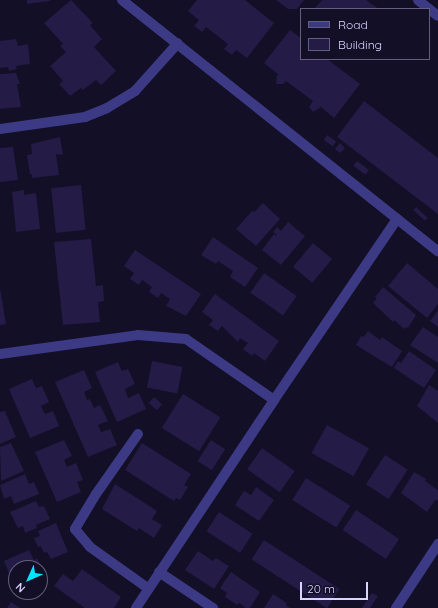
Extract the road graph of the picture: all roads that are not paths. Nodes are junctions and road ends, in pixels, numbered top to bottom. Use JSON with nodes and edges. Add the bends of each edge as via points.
{"nodes":[{"id":1,"x":122,"y":0,"type":"edge"},
{"id":2,"x":418,"y":0,"type":"edge"},
{"id":3,"x":428,"y":8,"type":"edge"},
{"id":4,"x":430,"y":10,"type":"edge"},
{"id":5,"x":438,"y":16,"type":"edge"},
{"id":6,"x":178,"y":43,"type":"junction"},
{"id":7,"x":0,"y":129,"type":"edge"},
{"id":8,"x":397,"y":219,"type":"junction"},
{"id":9,"x":438,"y":251,"type":"edge"},
{"id":10,"x":0,"y":354,"type":"edge"},
{"id":11,"x":274,"y":400,"type":"junction"},
{"id":12,"x":138,"y":434,"type":"dead end"},
{"id":13,"x":438,"y":544,"type":"edge"},
{"id":14,"x":159,"y":572,"type":"junction"},
{"id":15,"x":149,"y":589,"type":"junction"},
{"id":16,"x":136,"y":608,"type":"edge"},
{"id":17,"x":213,"y":608,"type":"edge"},
{"id":18,"x":396,"y":608,"type":"edge"}],
"edges":[{"from":1,"to":6,"type":"street"},
{"from":2,"to":3,"type":"street"},
{"from":4,"to":5,"type":"street"},
{"from":6,"to":7,"type":"street","via":[[135,91],[106,108],[85,117]]},
{"from":6,"to":8,"type":"street"},
{"from":8,"to":9,"type":"street"},
{"from":8,"to":11,"type":"street"},
{"from":10,"to":11,"type":"street","via":[[138,335],[186,339]]},
{"from":11,"to":14,"type":"street"},
{"from":12,"to":15,"type":"street","via":[[75,529],[90,547]]},
{"from":13,"to":18,"type":"street"},
{"from":14,"to":15,"type":"street"},
{"from":14,"to":17,"type":"street"},
{"from":15,"to":16,"type":"street"}]}
